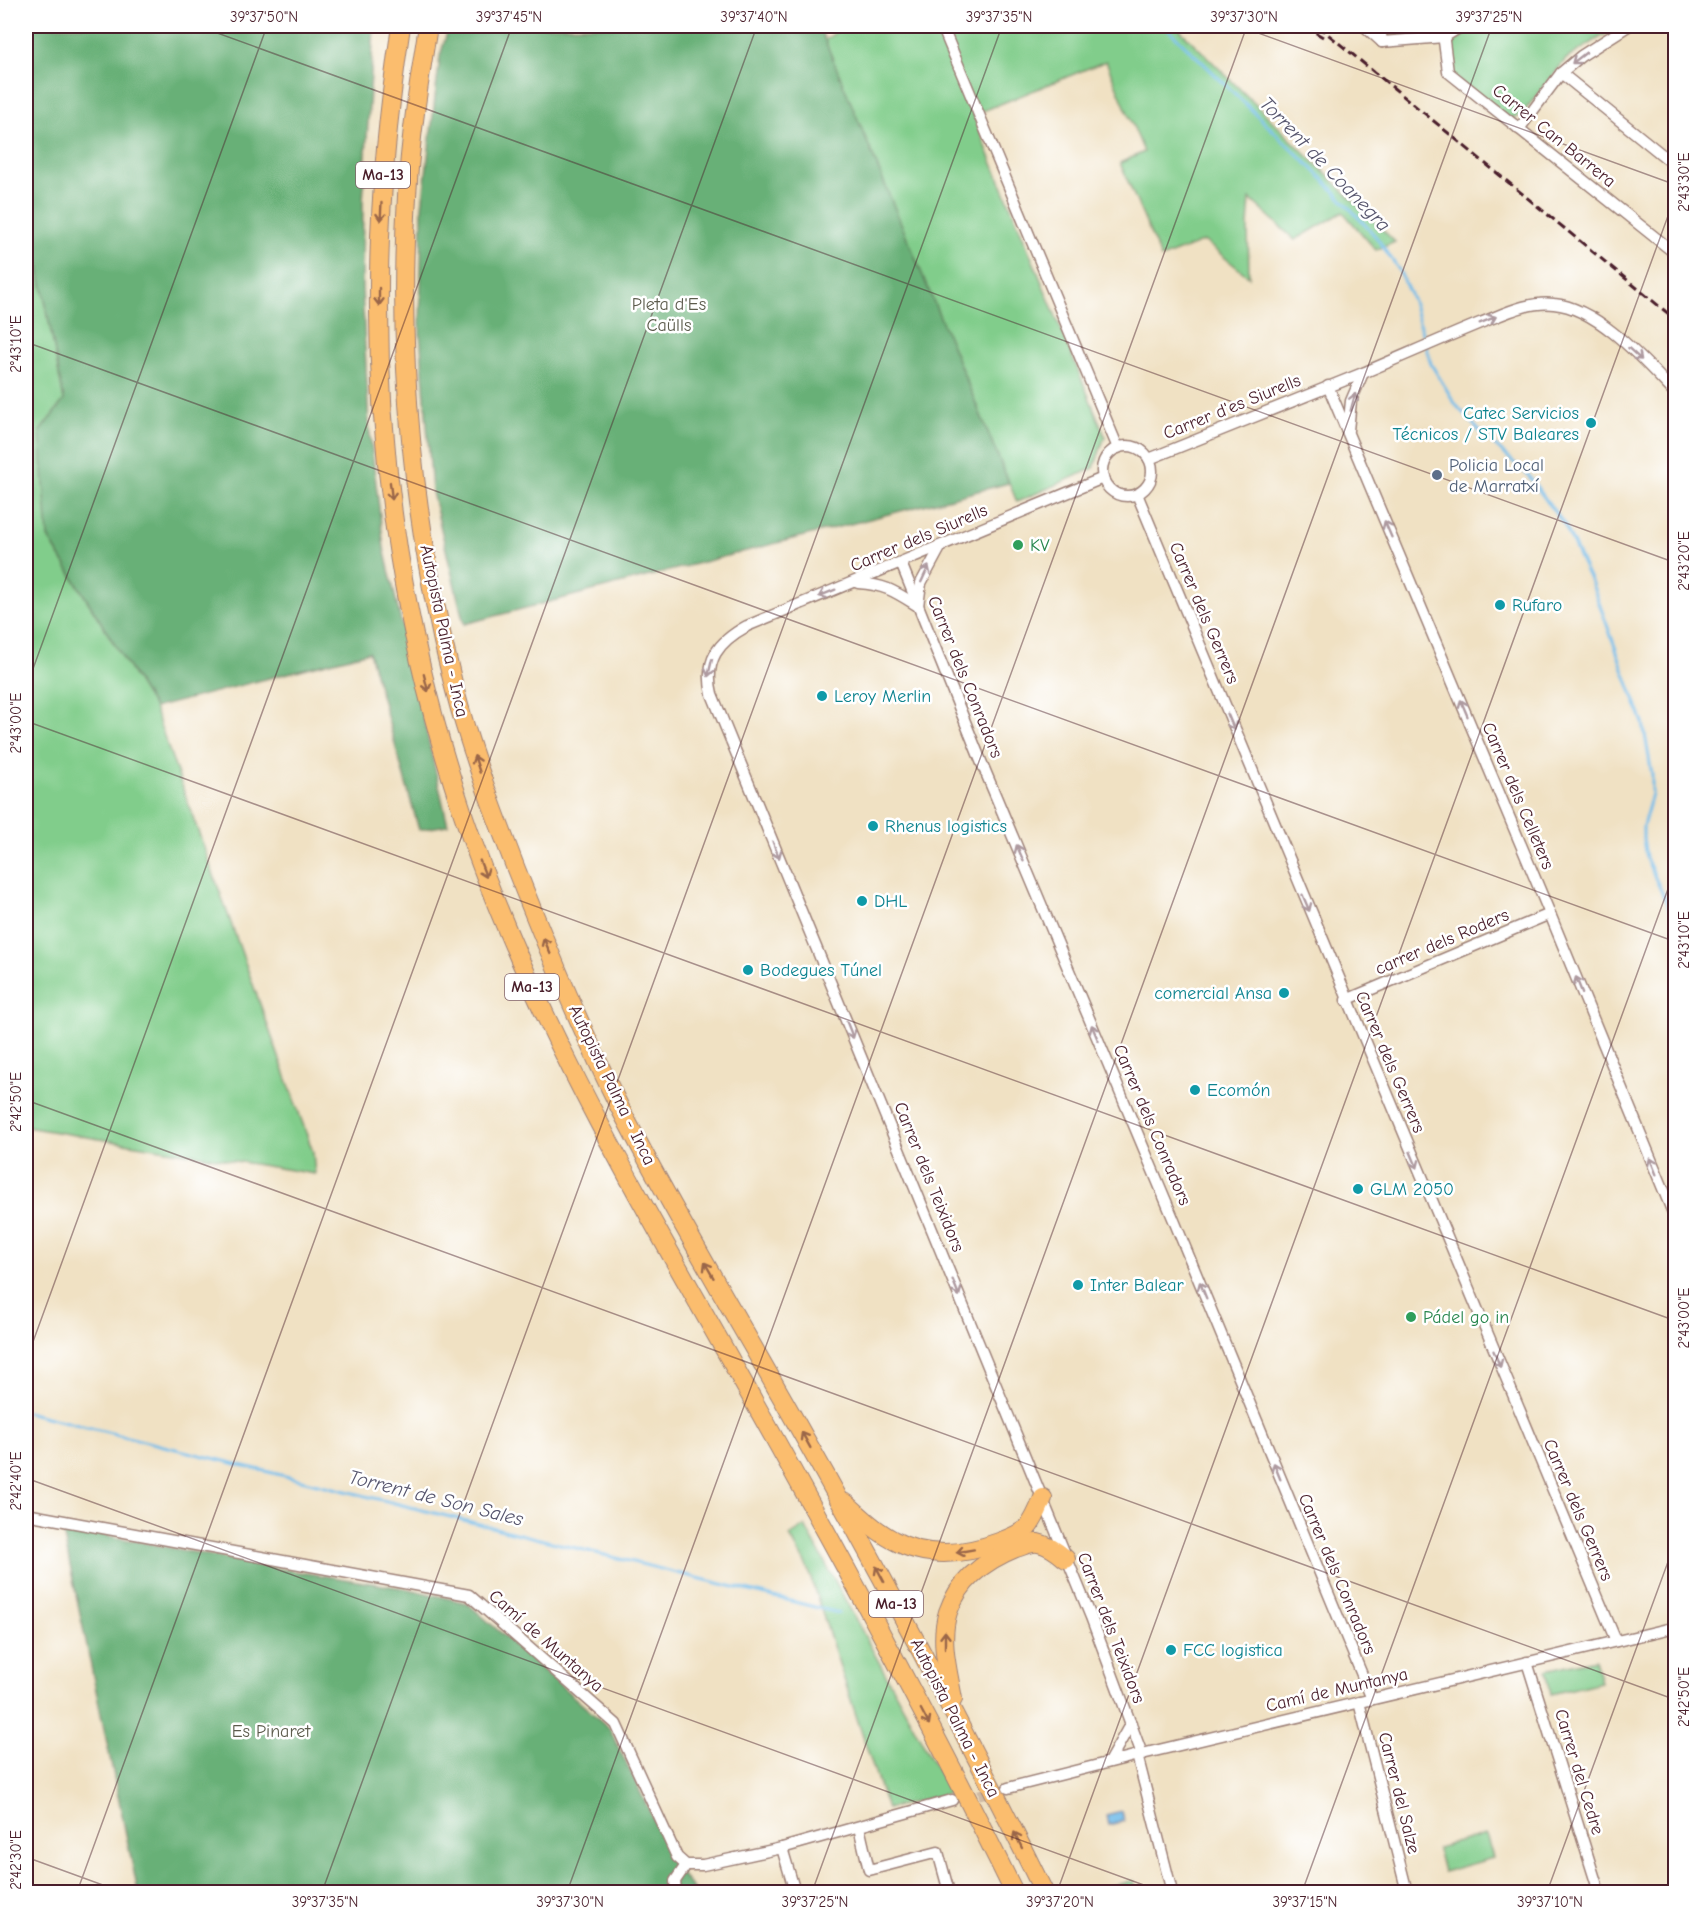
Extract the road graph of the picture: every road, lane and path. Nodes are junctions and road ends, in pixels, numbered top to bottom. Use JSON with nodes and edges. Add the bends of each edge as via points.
{"nodes":[{"id":1,"x":389,"y":26,"type":"edge"},
{"id":2,"x":401,"y":26,"type":"edge"},
{"id":3,"x":428,"y":26,"type":"edge"},
{"id":4,"x":440,"y":26,"type":"edge"},
{"id":5,"x":942,"y":26,"type":"edge"},
{"id":6,"x":1364,"y":26,"type":"edge"},
{"id":7,"x":1380,"y":26,"type":"edge"},
{"id":8,"x":1462,"y":26,"type":"edge"},
{"id":9,"x":1628,"y":26,"type":"edge"},
{"id":10,"x":1443,"y":31,"type":"edge"},
{"id":11,"x":1382,"y":42,"type":"junction"},
{"id":12,"x":1561,"y":73,"type":"junction"},
{"id":13,"x":417,"y":92,"type":"junction"},
{"id":14,"x":389,"y":112,"type":"junction"},
{"id":15,"x":1519,"y":129,"type":"junction"},
{"id":16,"x":1676,"y":166,"type":"edge"},
{"id":17,"x":1676,"y":254,"type":"edge"},
{"id":18,"x":1363,"y":373,"type":"junction"},
{"id":19,"x":1328,"y":386,"type":"junction"},
{"id":20,"x":1676,"y":394,"type":"edge"},
{"id":21,"x":1347,"y":432,"type":"junction"},
{"id":22,"x":1118,"y":448,"type":"junction"},
{"id":23,"x":1149,"y":459,"type":"junction"},
{"id":24,"x":1103,"y":478,"type":"junction"},
{"id":25,"x":1137,"y":494,"type":"junction"},
{"id":26,"x":941,"y":546,"type":"junction"},
{"id":27,"x":901,"y":563,"type":"junction"},
{"id":28,"x":854,"y":582,"type":"junction"},
{"id":29,"x":918,"y":606,"type":"junction"},
{"id":30,"x":747,"y":626,"type":"joint"},
{"id":31,"x":1550,"y":914,"type":"junction"},
{"id":32,"x":1347,"y":1000,"type":"junction"},
{"id":33,"x":1676,"y":1220,"type":"edge"},
{"id":34,"x":834,"y":1491,"type":"junction"},
{"id":35,"x":1043,"y":1498,"type":"junction"},
{"id":36,"x":26,"y":1514,"type":"edge"},
{"id":37,"x":1066,"y":1558,"type":"junction"},
{"id":38,"x":1676,"y":1627,"type":"edge"},
{"id":39,"x":1616,"y":1641,"type":"junction"},
{"id":40,"x":1527,"y":1662,"type":"junction"},
{"id":41,"x":1372,"y":1699,"type":"junction"},
{"id":42,"x":1359,"y":1702,"type":"junction"},
{"id":43,"x":956,"y":1718,"type":"junction"},
{"id":44,"x":1131,"y":1723,"type":"junction"},
{"id":45,"x":1139,"y":1755,"type":"junction"},
{"id":46,"x":1109,"y":1762,"type":"junction"},
{"id":47,"x":1008,"y":1788,"type":"tunnel mouth"},
{"id":48,"x":952,"y":1800,"type":"tunnel mouth"},
{"id":49,"x":859,"y":1827,"type":"junction"},
{"id":50,"x":782,"y":1848,"type":"junction"},
{"id":51,"x":686,"y":1865,"type":"junction"},
{"id":52,"x":676,"y":1893,"type":"edge"},
{"id":53,"x":795,"y":1893,"type":"edge"},
{"id":54,"x":948,"y":1893,"type":"edge"},
{"id":55,"x":1014,"y":1893,"type":"edge"},
{"id":56,"x":1044,"y":1893,"type":"edge"},
{"id":57,"x":1172,"y":1893,"type":"edge"},
{"id":58,"x":1407,"y":1893,"type":"edge"},
{"id":59,"x":1599,"y":1893,"type":"edge"}],
"edges":[{"from":1,"to":14,"type":"highway","via":[[383,67]]},
{"from":2,"to":14,"type":"highway","name":"Autopista Palma - Inca","number":"Ma-13"},
{"from":3,"to":13,"type":"highway","name":"Autopista Palma - Inca","number":"Ma-13"},
{"from":4,"to":13,"type":"highway","via":[[431,71]]},
{"from":5,"to":22,"type":"street"},
{"from":6,"to":11,"type":"street"},
{"from":7,"to":11,"type":"street"},
{"from":8,"to":10,"type":"street"},
{"from":9,"to":12,"type":"street","one_way":true},
{"from":10,"to":11,"type":"street"},
{"from":10,"to":15,"type":"street","name":"Carrer Can Barrera","via":[[1448,72]]},
{"from":12,"to":15,"type":"street"},
{"from":12,"to":16,"type":"street"},
{"from":34,"to":13,"type":"highway","name":"Autopista Palma - Inca","number":"Ma-13","one_way":true,"via":[[618,1103],[525,892],[485,788],[461,711],[433,593],[417,494],[408,394],[405,243]]},
{"from":14,"to":55,"type":"highway","name":"Autopista Palma - Inca","number":"Ma-13","one_way":true,"via":[[379,289],[381,391],[390,492],[422,665],[469,831],[517,953],[598,1123],[826,1531],[957,1776]]},
{"from":15,"to":17,"type":"street","name":"Carrer Can Barrera"},
{"from":18,"to":19,"type":"street","name":"Carrer d'es Siurells"},
{"from":18,"to":20,"type":"street","name":"Carrer d'es Siurells","one_way":true,"via":[[1531,304],[1555,304],[1592,317]]},
{"from":21,"to":18,"type":"street","one_way":true,"via":[[1351,401]]},
{"from":19,"to":21,"type":"street","name":"Carrer dels Celleters"},
{"from":19,"to":23,"type":"street","name":"Carrer d'es Siurells"},
{"from":31,"to":21,"type":"street","name":"Carrer dels Celleters","one_way":true},
{"from":22,"to":23,"type":"street","via":[[1139,449]]},
{"from":22,"to":24,"type":"street","via":[[1106,457]]},
{"from":23,"to":25,"type":"street","via":[[1151,475]]},
{"from":24,"to":25,"type":"street","via":[[1113,491],[1128,496]]},
{"from":24,"to":26,"type":"street","name":"Carrer dels Siurells"},
{"from":25,"to":32,"type":"street","name":"Carrer dels Gerrers","one_way":true},
{"from":26,"to":27,"type":"street","name":"Carrer dels Siurells"},
{"from":29,"to":26,"type":"street","one_way":true,"via":[[921,583]]},
{"from":27,"to":28,"type":"street","name":"Carrer dels Siurells"},
{"from":27,"to":29,"type":"street","name":"Carrer dels Conradors"},
{"from":28,"to":29,"type":"street","via":[[892,589]]},
{"from":28,"to":30,"type":"street","name":"Carrer dels Siurells","one_way":true},
{"from":41,"to":29,"type":"street","name":"Carrer dels Conradors","one_way":true},
{"from":30,"to":35,"type":"street","name":"Carrer dels Teixidors","one_way":true,"via":[[730,636],[711,662],[708,677],[712,694]]},
{"from":31,"to":32,"type":"street","name":"carrer dels Roders"},
{"from":33,"to":31,"type":"street","name":"Carrer dels Celleters","one_way":true},
{"from":32,"to":39,"type":"street","name":"Carrer dels Gerrers","one_way":true},
{"from":35,"to":34,"type":"highway","one_way":true,"via":[[1029,1526],[1017,1535],[966,1553],[943,1554],[917,1551],[893,1540]]},
{"from":43,"to":34,"type":"highway","name":"Autopista Palma - Inca","number":"Ma-13","one_way":true},
{"from":35,"to":37,"type":"street","name":"Carrer dels Teixidors"},
{"from":36,"to":51,"type":"street","name":"Camí de Muntanya","via":[[468,1594],[616,1724],[677,1857]]},
{"from":43,"to":37,"type":"highway","one_way":true,"via":[[944,1634],[948,1612],[958,1591],[989,1561],[1027,1544],[1048,1546]]},
{"from":37,"to":44,"type":"street","name":"Carrer dels Teixidors"},
{"from":38,"to":39,"type":"street","name":"Camí de Muntanya"},
{"from":39,"to":40,"type":"street","name":"Camí de Muntanya"},
{"from":40,"to":41,"type":"street","name":"Camí de Muntanya"},
{"from":40,"to":59,"type":"street","name":"Carrer del Cedre"},
{"from":41,"to":42,"type":"street","name":"Camí de Muntanya"},
{"from":42,"to":45,"type":"street","name":"Camí de Muntanya"},
{"from":42,"to":58,"type":"street","name":"Carrer del Salze"},
{"from":56,"to":43,"type":"highway","name":"Autopista Palma - Inca","number":"Ma-13","one_way":true},
{"from":44,"to":45,"type":"street","name":"Carrer dels Teixidors"},
{"from":44,"to":46,"type":"street"},
{"from":45,"to":46,"type":"street","name":"Camí de Muntanya"},
{"from":45,"to":57,"type":"street","name":"Carrer dels Teixidors"},
{"from":46,"to":47,"type":"street","name":"Camí de Muntanya"},
{"from":48,"to":49,"type":"street"},
{"from":49,"to":50,"type":"street"},
{"from":49,"to":54,"type":"street","via":[[869,1870],[938,1852]]},
{"from":50,"to":51,"type":"street"},
{"from":50,"to":53,"type":"street"},
{"from":51,"to":52,"type":"street","via":[[675,1881]]}]}
